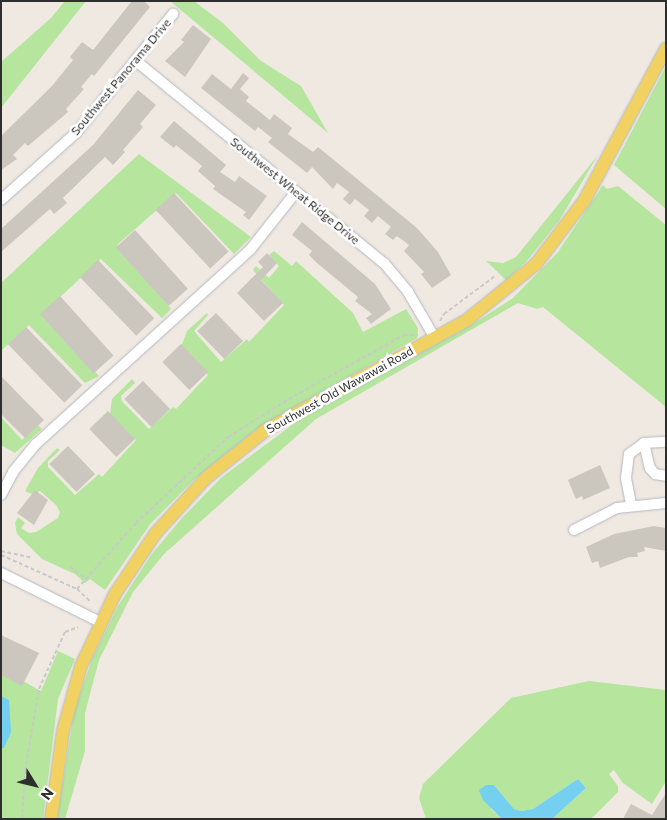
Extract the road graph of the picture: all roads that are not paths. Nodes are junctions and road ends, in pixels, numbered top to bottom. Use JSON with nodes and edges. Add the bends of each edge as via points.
{"nodes":[{"id":1,"x":173,"y":14,"type":"dead end"},
{"id":2,"x":666,"y":49,"type":"edge"},
{"id":3,"x":136,"y":61,"type":"junction"},
{"id":4,"x":296,"y":192,"type":"junction"},
{"id":5,"x":1,"y":200,"type":"edge"},
{"id":6,"x":435,"y":338,"type":"junction"},
{"id":7,"x":666,"y":442,"type":"edge"},
{"id":8,"x":644,"y":443,"type":"junction"},
{"id":9,"x":666,"y":476,"type":"edge"},
{"id":10,"x":1,"y":495,"type":"edge"},
{"id":11,"x":666,"y":503,"type":"edge"},
{"id":12,"x":632,"y":504,"type":"junction"},
{"id":13,"x":574,"y":530,"type":"dead end"},
{"id":14,"x":1,"y":573,"type":"edge"},
{"id":15,"x":100,"y":622,"type":"junction"},
{"id":16,"x":51,"y":819,"type":"edge"}],
"edges":[{"from":1,"to":3,"type":"street","name":"Southwest Panorama Drive"},
{"from":2,"to":6,"type":"main road","name":"Southwest Old Wawawai Road","via":[[604,167],[558,238],[536,264],[485,308]]},
{"from":3,"to":4,"type":"street","name":"Southwest Wheat Ridge Drive"},
{"from":3,"to":5,"type":"street","name":"Southwest Panorama Drive","via":[[76,132]]},
{"from":4,"to":6,"type":"street","name":"Southwest Wheat Ridge Drive","via":[[384,262],[408,292]]},
{"from":4,"to":10,"type":"street","via":[[250,250],[36,444],[13,472]]},
{"from":6,"to":15,"type":"main road","name":"Southwest Old Wawawai Road","via":[[300,410],[235,453],[180,504],[155,534]]},
{"from":7,"to":8,"type":"street"},
{"from":8,"to":9,"type":"street","via":[[650,468],[655,474]]},
{"from":8,"to":12,"type":"street","via":[[629,454],[626,465]]},
{"from":11,"to":12,"type":"street"},
{"from":12,"to":13,"type":"street","via":[[601,514]]},
{"from":14,"to":15,"type":"street"},
{"from":15,"to":16,"type":"main road","name":"Southwest Old Wawawai Road","via":[[81,666],[63,730]]}]}
